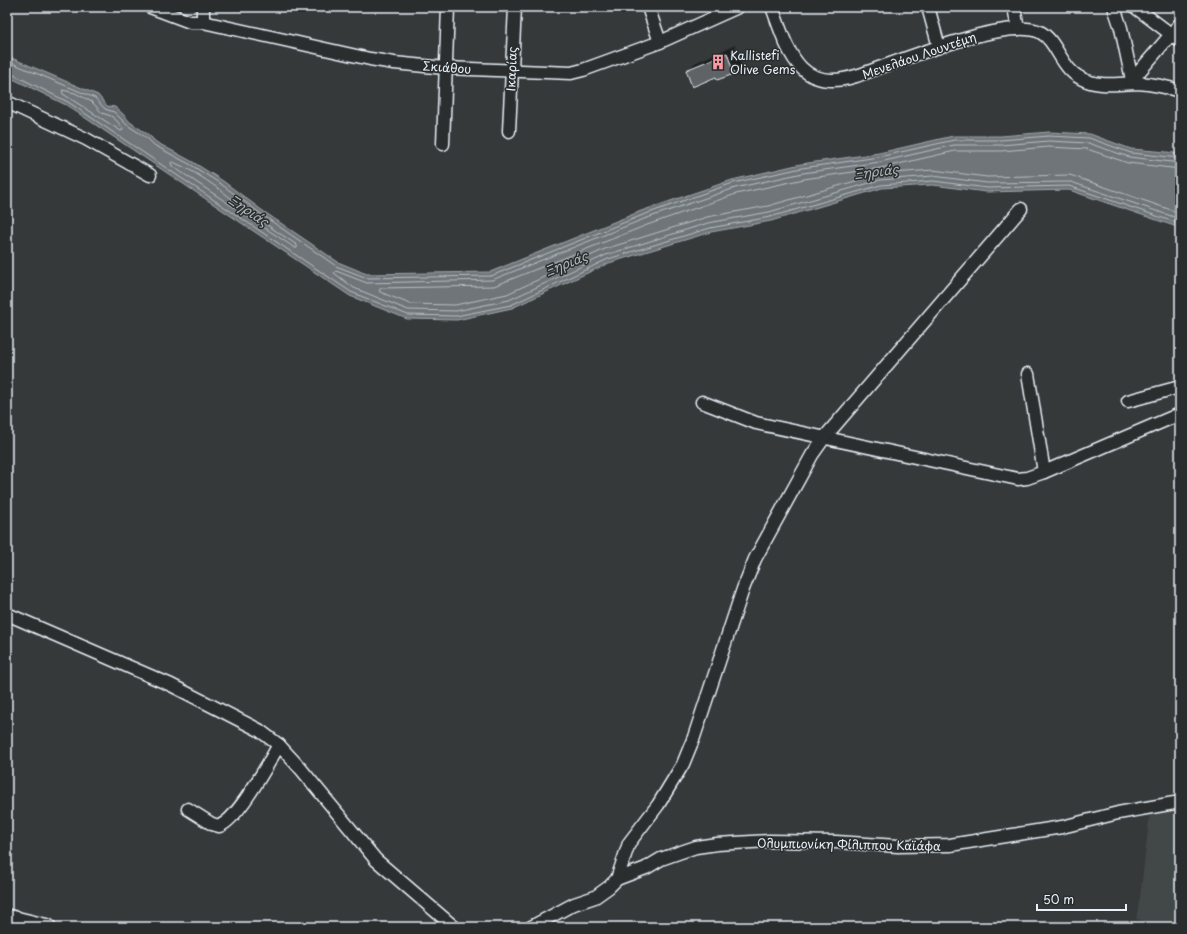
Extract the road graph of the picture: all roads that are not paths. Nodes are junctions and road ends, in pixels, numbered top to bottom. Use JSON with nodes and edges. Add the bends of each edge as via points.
{"nodes":[{"id":1,"x":150,"y":7,"type":"edge"},
{"id":2,"x":203,"y":7,"type":"edge"},
{"id":3,"x":448,"y":7,"type":"edge"},
{"id":4,"x":514,"y":7,"type":"edge"},
{"id":5,"x":648,"y":7,"type":"edge"},
{"id":6,"x":738,"y":7,"type":"edge"},
{"id":7,"x":772,"y":7,"type":"edge"},
{"id":8,"x":928,"y":7,"type":"edge"},
{"id":9,"x":1014,"y":7,"type":"edge"},
{"id":10,"x":1114,"y":7,"type":"edge"},
{"id":11,"x":1136,"y":7,"type":"edge"},
{"id":12,"x":203,"y":22,"type":"junction"},
{"id":13,"x":1180,"y":24,"type":"edge"},
{"id":14,"x":1018,"y":29,"type":"junction"},
{"id":15,"x":1175,"y":38,"type":"edge"},
{"id":16,"x":660,"y":42,"type":"junction"},
{"id":17,"x":939,"y":47,"type":"junction"},
{"id":18,"x":445,"y":68,"type":"junction"},
{"id":19,"x":511,"y":71,"type":"junction"},
{"id":20,"x":1132,"y":82,"type":"junction"},
{"id":21,"x":1180,"y":91,"type":"edge"},
{"id":22,"x":7,"y":102,"type":"edge"},
{"id":23,"x":509,"y":131,"type":"dead end"},
{"id":24,"x":443,"y":144,"type":"dead end"},
{"id":25,"x":150,"y":175,"type":"dead end"},
{"id":26,"x":1021,"y":209,"type":"dead end"},
{"id":27,"x":1028,"y":374,"type":"dead end"},
{"id":28,"x":1180,"y":388,"type":"edge"},
{"id":29,"x":1128,"y":401,"type":"dead end"},
{"id":30,"x":702,"y":402,"type":"dead end"},
{"id":31,"x":1180,"y":414,"type":"edge"},
{"id":32,"x":824,"y":438,"type":"junction"},
{"id":33,"x":1044,"y":472,"type":"junction"},
{"id":34,"x":7,"y":614,"type":"edge"},
{"id":35,"x":279,"y":745,"type":"junction"},
{"id":36,"x":1180,"y":802,"type":"edge"},
{"id":37,"x":188,"y":809,"type":"dead end"},
{"id":38,"x":617,"y":879,"type":"junction"},
{"id":39,"x":7,"y":917,"type":"edge"},
{"id":40,"x":48,"y":927,"type":"edge"},
{"id":41,"x":454,"y":927,"type":"edge"},
{"id":42,"x":531,"y":927,"type":"edge"}],
"edges":[{"from":1,"to":12,"type":"street","name":"Σκιάθου","via":[[190,22]]},
{"from":2,"to":12,"type":"street"},
{"from":3,"to":18,"type":"street"},
{"from":4,"to":19,"type":"street","name":"Ικαρίας"},
{"from":5,"to":16,"type":"street"},
{"from":6,"to":16,"type":"street","name":"Σκιάθου"},
{"from":7,"to":17,"type":"street","name":"Μενελάου Λουντέμη","via":[[795,61],[820,79],[834,81],[849,78]]},
{"from":8,"to":17,"type":"street"},
{"from":9,"to":14,"type":"street"},
{"from":10,"to":20,"type":"street"},
{"from":11,"to":15,"type":"street"},
{"from":12,"to":18,"type":"street","name":"Σκιάθου","via":[[370,59]]},
{"from":13,"to":15,"type":"street"},
{"from":14,"to":17,"type":"street","name":"Μενελάου Λουντέμη","via":[[978,35]]},
{"from":14,"to":20,"type":"street","name":"Μενελάου Λουντέμη","via":[[1043,34],[1069,69],[1080,79],[1098,84]]},
{"from":15,"to":20,"type":"street"},
{"from":16,"to":19,"type":"street","name":"Σκιάθου","via":[[577,72]]},
{"from":18,"to":19,"type":"street","name":"Σκιάθου"},
{"from":18,"to":24,"type":"street"},
{"from":19,"to":23,"type":"street","name":"Ικαρίας"},
{"from":20,"to":21,"type":"street","name":"Μενελάου Λουντέμη"},
{"from":22,"to":25,"type":"street","via":[[86,139]]},
{"from":26,"to":32,"type":"street"},
{"from":27,"to":33,"type":"street"},
{"from":28,"to":29,"type":"street"},
{"from":30,"to":32,"type":"street","via":[[756,423]]},
{"from":31,"to":33,"type":"street"},
{"from":32,"to":33,"type":"street","via":[[1018,479]]},
{"from":32,"to":38,"type":"street","via":[[812,455],[755,559],[683,764],[658,805],[629,844]]},
{"from":34,"to":35,"type":"street","via":[[171,685],[259,730]]},
{"from":35,"to":37,"type":"street","via":[[239,809],[229,820],[219,826]]},
{"from":35,"to":41,"type":"street","via":[[376,860]]},
{"from":36,"to":38,"type":"street","name":"Ολυμπιονίκη Φίλιππου Καϊάφα","via":[[1118,813],[1062,827],[950,845],[898,846],[792,841],[717,844],[696,847],[661,859]]},
{"from":38,"to":42,"type":"street","via":[[595,897],[574,904]]},
{"from":39,"to":40,"type":"main road"}]}
